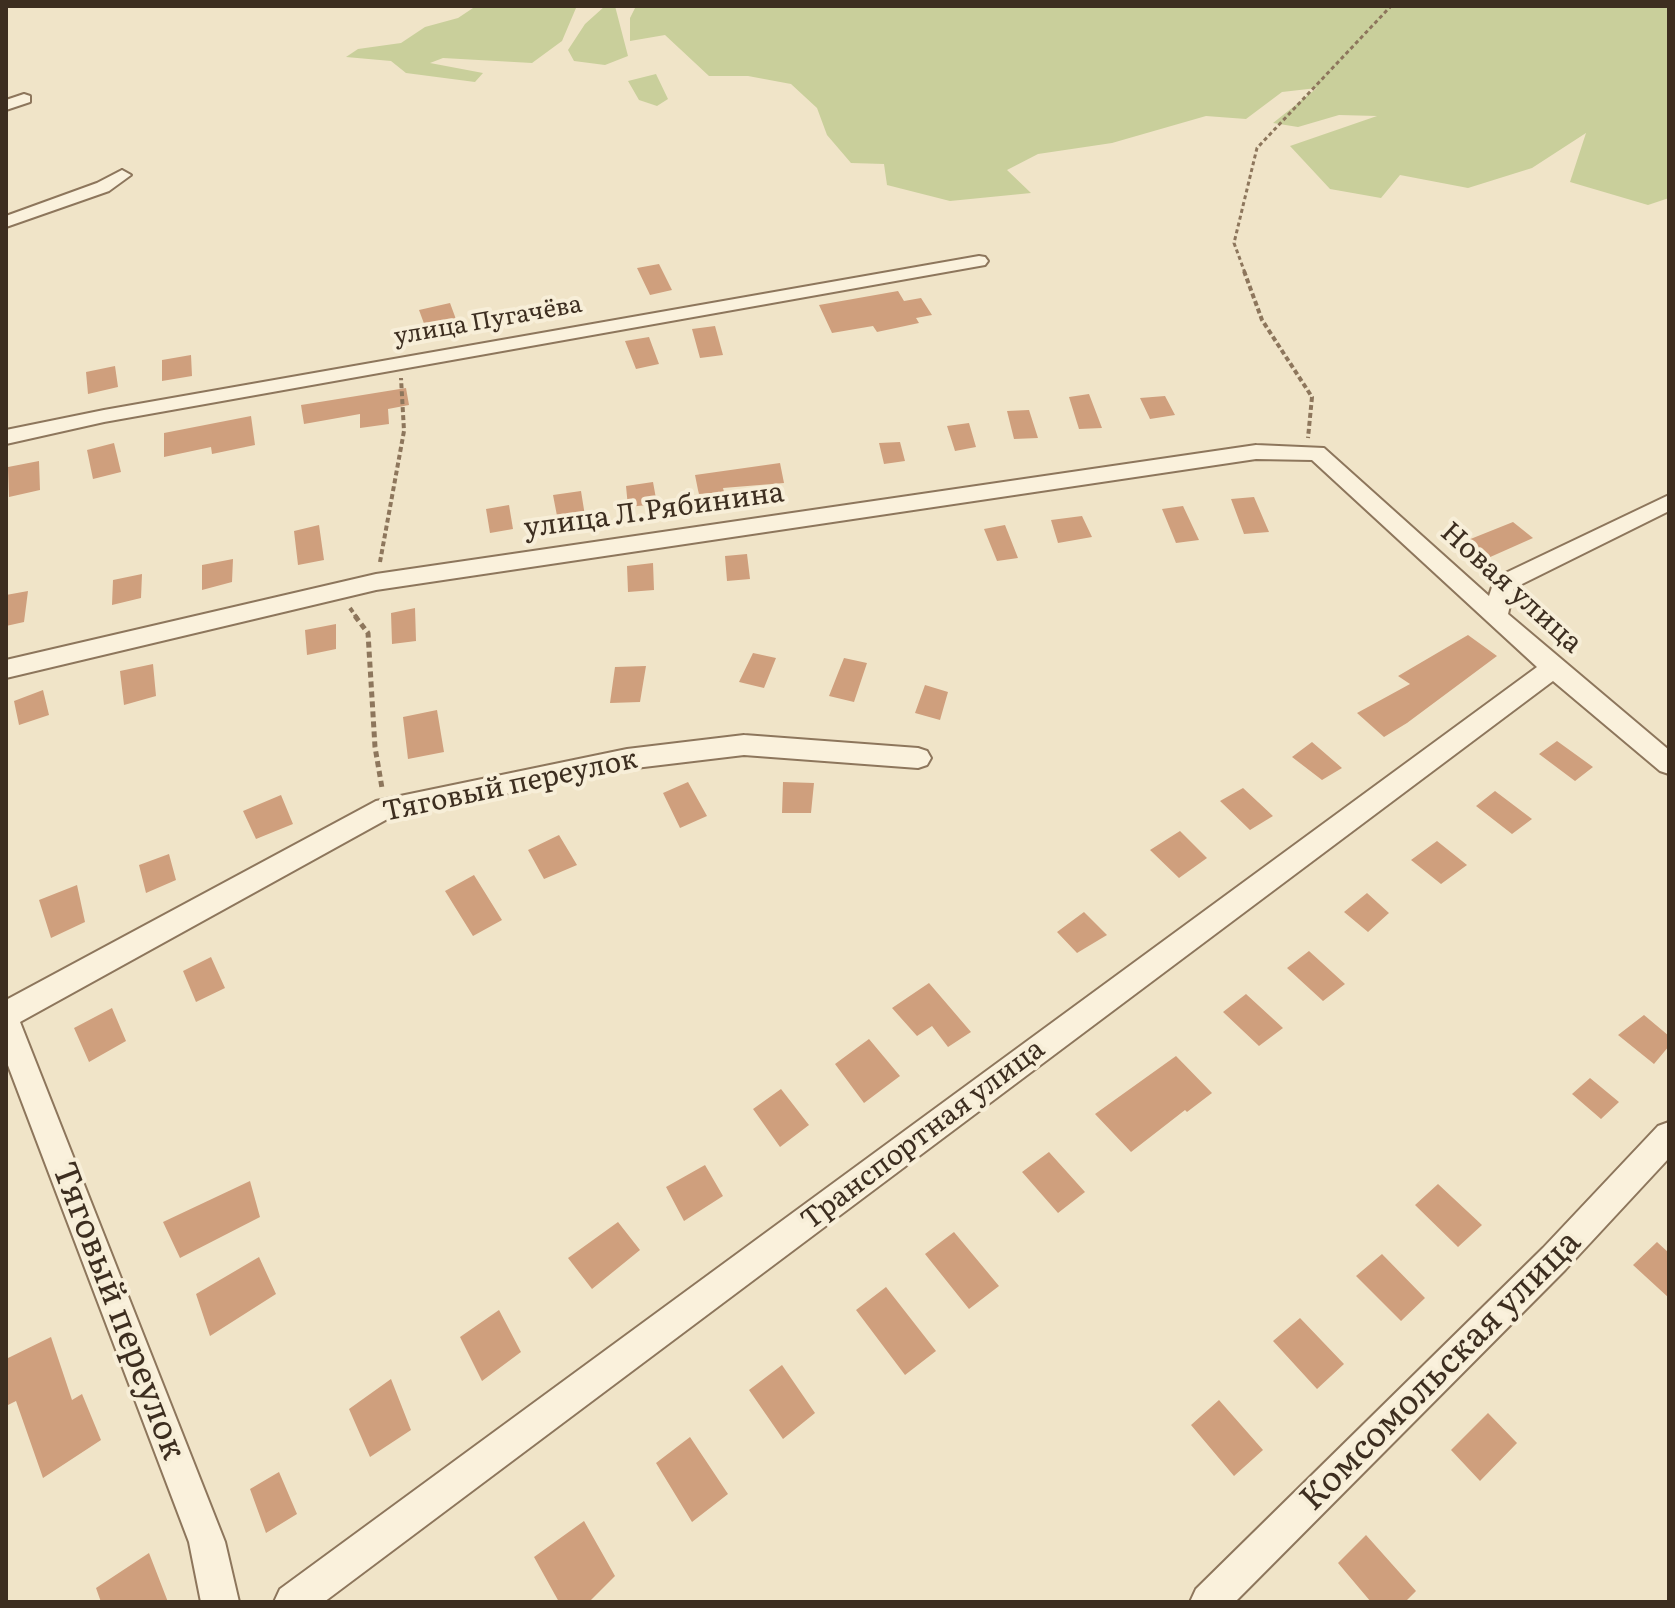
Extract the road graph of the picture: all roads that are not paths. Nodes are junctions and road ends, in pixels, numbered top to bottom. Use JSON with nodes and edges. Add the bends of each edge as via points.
{"nodes":[{"id":1,"x":24,"y":99,"type":"dead end"},
{"id":2,"x":6,"y":105,"type":"edge"},
{"id":3,"x":122,"y":175,"type":"dead end"},
{"id":4,"x":6,"y":222,"type":"edge"},
{"id":5,"x":979,"y":261,"type":"dead end"},
{"id":6,"x":6,"y":437,"type":"edge"},
{"id":7,"x":1312,"y":452,"type":"joint"},
{"id":8,"x":1669,"y":502,"type":"edge"},
{"id":9,"x":1496,"y":617,"type":"junction"},
{"id":10,"x":1553,"y":668,"type":"junction"},
{"id":11,"x":6,"y":669,"type":"edge"},
{"id":12,"x":918,"y":758,"type":"dead end"},
{"id":13,"x":1669,"y":764,"type":"edge"},
{"id":14,"x":6,"y":1015,"type":"edge"},
{"id":15,"x":6,"y":1022,"type":"edge"},
{"id":16,"x":1669,"y":1136,"type":"edge"},
{"id":17,"x":220,"y":1602,"type":"edge"},
{"id":18,"x":293,"y":1602,"type":"edge"},
{"id":19,"x":1209,"y":1602,"type":"edge"}],
"edges":[{"from":1,"to":2,"type":"street"},
{"from":3,"to":4,"type":"street","via":[[91,192]]},
{"from":5,"to":6,"type":"street","name":"улица Пугачёва"},
{"from":7,"to":9,"type":"street","name":"Новая улица"},
{"from":7,"to":11,"type":"street","name":"улица Л.Рябинина","via":[[1256,452],[376,582]]},
{"from":8,"to":9,"type":"street","via":[[1503,584]]},
{"from":9,"to":10,"type":"street","name":"Новая улица"},
{"from":10,"to":13,"type":"street","name":"Новая улица"},
{"from":10,"to":18,"type":"street","name":"Транспортная улица"},
{"from":12,"to":14,"type":"street","name":"Тяговый переулок","via":[[744,745],[627,759],[385,808]]},
{"from":15,"to":17,"type":"street","name":"Тяговый переулок","via":[[207,1542]]},
{"from":16,"to":19,"type":"street","name":"Комсомольская улица","via":[[1543,1270]]}]}
